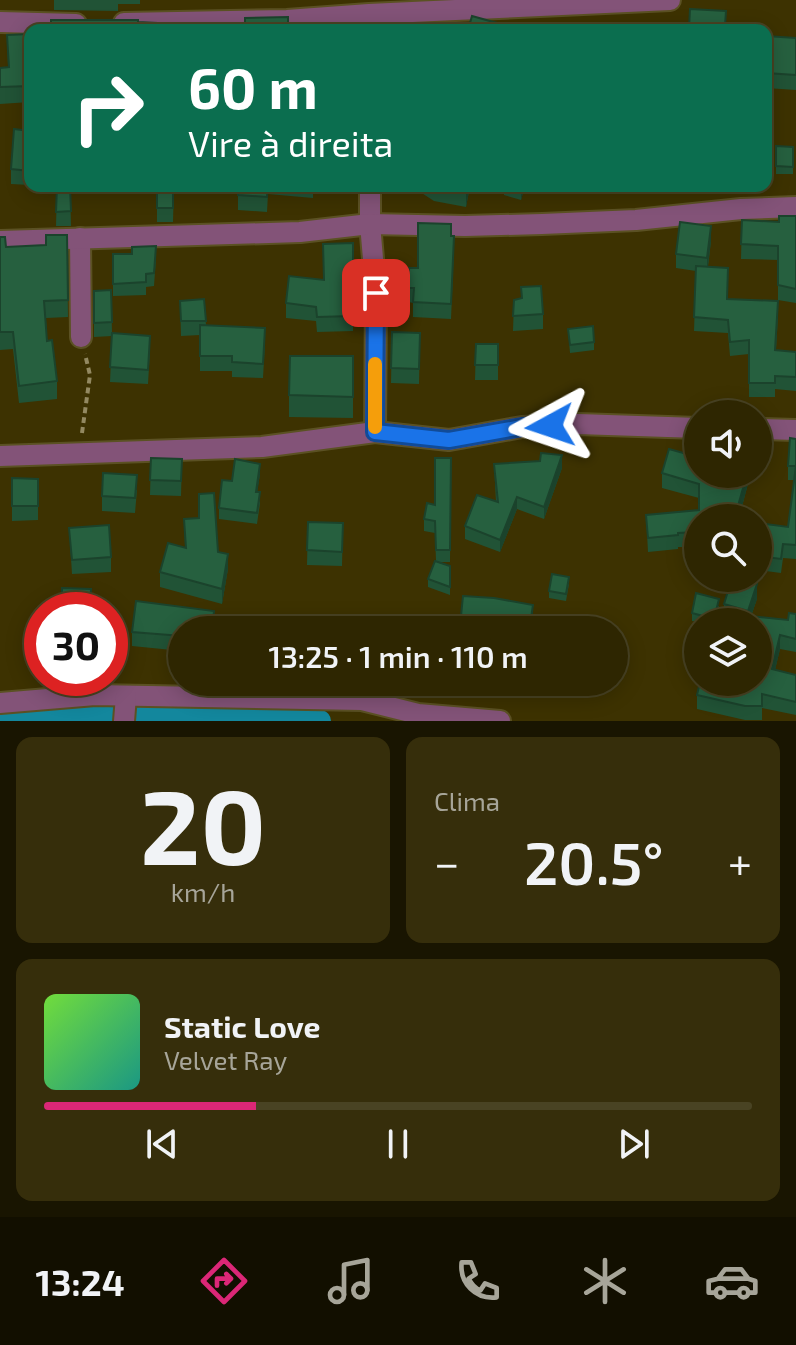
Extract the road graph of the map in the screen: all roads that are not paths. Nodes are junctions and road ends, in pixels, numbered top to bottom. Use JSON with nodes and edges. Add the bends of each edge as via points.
{"nodes":[{"id":1,"x":670,"y":0,"type":"edge"},
{"id":2,"x":369,"y":15,"type":"edge"},
{"id":3,"x":0,"y":22,"type":"edge"},
{"id":4,"x":370,"y":192,"type":"edge"},
{"id":5,"x":796,"y":207,"type":"edge"},
{"id":6,"x":370,"y":224,"type":"junction"},
{"id":7,"x":80,"y":238,"type":"junction"},
{"id":8,"x":0,"y":241,"type":"edge"},
{"id":9,"x":81,"y":337,"type":"road end"},
{"id":10,"x":684,"y":428,"type":"edge"},
{"id":11,"x":772,"y":429,"type":"edge"},
{"id":12,"x":796,"y":430,"type":"edge"},
{"id":13,"x":375,"y":432,"type":"junction"},
{"id":14,"x":0,"y":456,"type":"edge"},
{"id":15,"x":83,"y":696,"type":"edge"},
{"id":16,"x":126,"y":696,"type":"joint"},
{"id":17,"x":0,"y":703,"type":"edge"},
{"id":18,"x":124,"y":721,"type":"edge"},
{"id":19,"x":500,"y":721,"type":"edge"}],
"edges":[{"from":1,"to":2,"type":"street"},
{"from":2,"to":3,"type":"street"},
{"from":4,"to":6,"type":"street"},
{"from":5,"to":6,"type":"street","via":[[542,224]]},
{"from":6,"to":7,"type":"street","via":[[300,232]]},
{"from":6,"to":13,"type":"street","via":[[376,293]]},
{"from":7,"to":8,"type":"street"},
{"from":7,"to":9,"type":"street"},
{"from":10,"to":13,"type":"street","via":[[578,424],[449,440]]},
{"from":11,"to":12,"type":"street"},
{"from":13,"to":14,"type":"street","via":[[262,447]]},
{"from":15,"to":17,"type":"street"},
{"from":16,"to":18,"type":"street"},
{"from":16,"to":19,"type":"street","via":[[362,700],[418,714]]}]}
